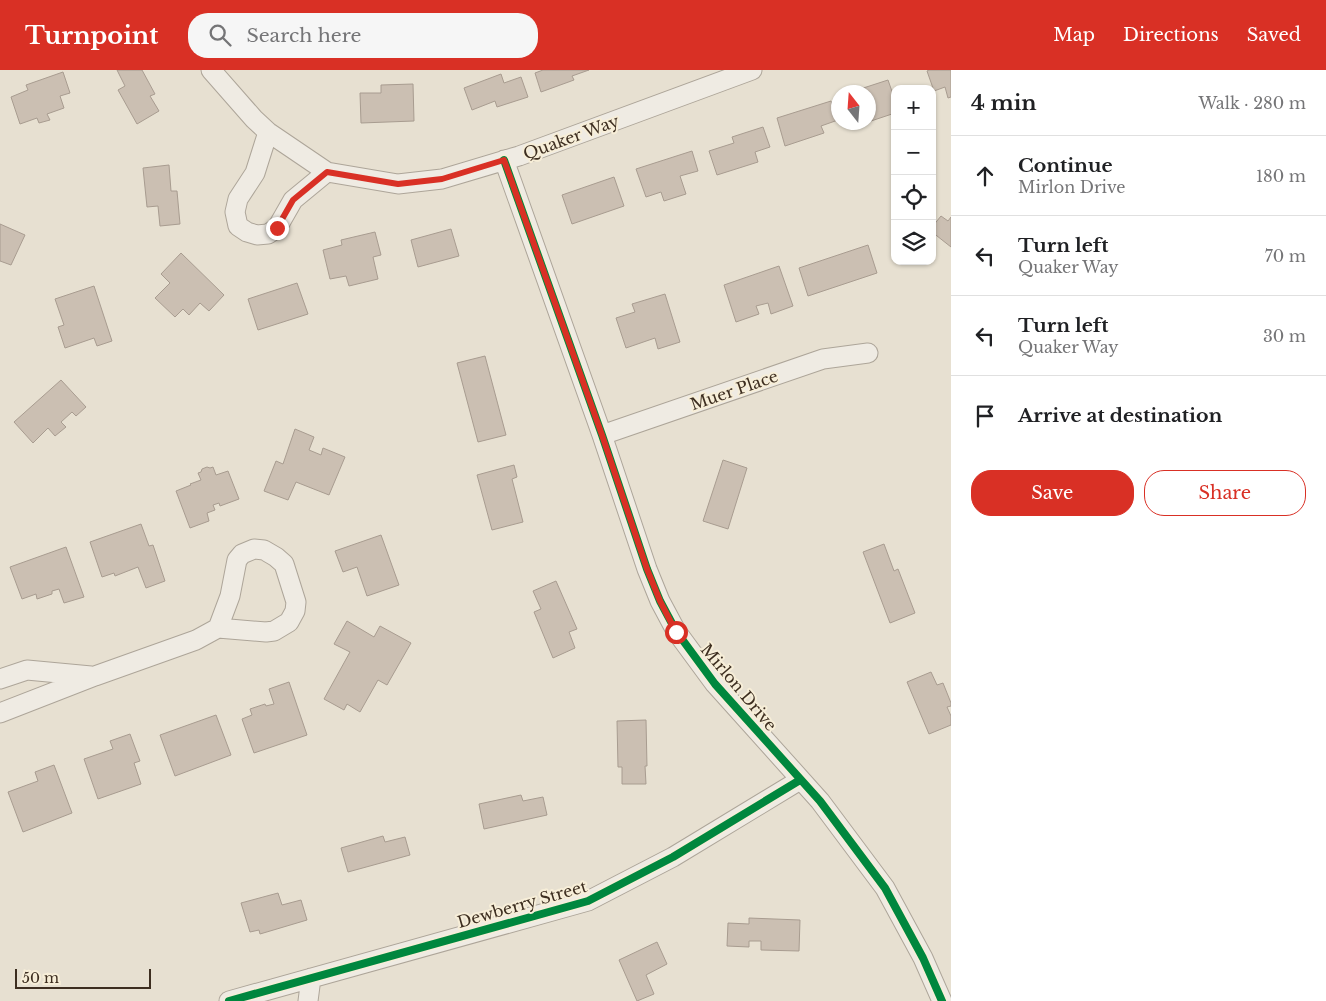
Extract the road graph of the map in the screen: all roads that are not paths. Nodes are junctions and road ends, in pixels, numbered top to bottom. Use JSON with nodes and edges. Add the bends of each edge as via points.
{"nodes":[{"id":1,"x":210,"y":70,"type":"edge"},
{"id":2,"x":752,"y":70,"type":"edge"},
{"id":3,"x":268,"y":132,"type":"junction"},
{"id":4,"x":504,"y":160,"type":"junction"},
{"id":5,"x":327,"y":172,"type":"junction"},
{"id":6,"x":868,"y":353,"type":"dead end"},
{"id":7,"x":602,"y":435,"type":"junction"},
{"id":8,"x":218,"y":628,"type":"junction"},
{"id":9,"x":95,"y":676,"type":"junction"},
{"id":10,"x":0,"y":679,"type":"edge"},
{"id":11,"x":0,"y":713,"type":"edge"},
{"id":12,"x":800,"y":780,"type":"junction"},
{"id":13,"x":311,"y":978,"type":"junction"},
{"id":14,"x":241,"y":1000,"type":"edge"},
{"id":15,"x":308,"y":1001,"type":"edge"},
{"id":16,"x":942,"y":1001,"type":"edge"}],
"edges":[{"from":1,"to":3,"type":"street","name":"Quaker Way"},
{"from":2,"to":4,"type":"street","name":"Quaker Way"},
{"from":3,"to":5,"type":"street","name":"Quaker Way"},
{"from":3,"to":5,"type":"street","via":[[255,173],[238,199],[235,212],[238,226],[257,235],[268,234],[277,228],[293,200]]},
{"from":4,"to":5,"type":"street","name":"Quaker Way","via":[[442,179],[398,184]]},
{"from":4,"to":7,"type":"street","name":"Mirlon Drive"},
{"from":6,"to":7,"type":"street","name":"Muer Place","via":[[823,359]]},
{"from":7,"to":12,"type":"street","name":"Mirlon Drive","via":[[647,569],[676,632],[715,684]]},
{"from":8,"to":8,"type":"street","via":[[266,632],[289,622],[296,602],[284,564],[264,550],[254,549],[242,554],[237,560],[230,596]]},
{"from":8,"to":9,"type":"street","via":[[196,640]]},
{"from":9,"to":10,"type":"street","via":[[27,670]]},
{"from":9,"to":11,"type":"street"},
{"from":12,"to":13,"type":"street","name":"Dewberry Street","via":[[673,857],[588,901]]},
{"from":12,"to":16,"type":"street","name":"Mirlon Drive","via":[[825,807],[885,888]]},
{"from":13,"to":14,"type":"street","name":"Dewberry Street"},
{"from":13,"to":15,"type":"street"}]}
